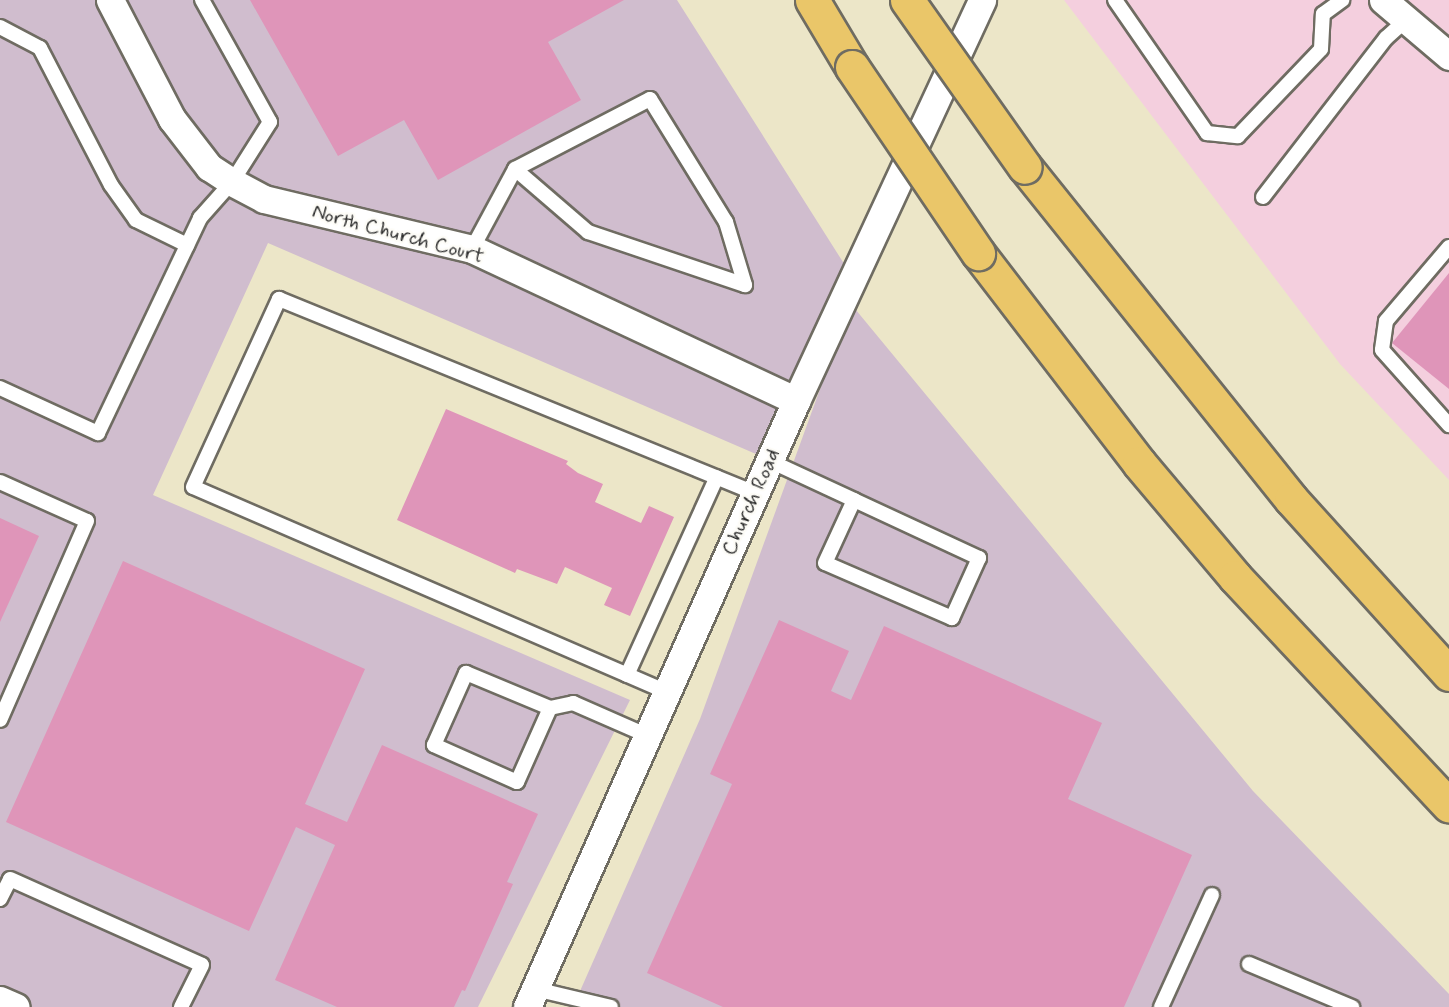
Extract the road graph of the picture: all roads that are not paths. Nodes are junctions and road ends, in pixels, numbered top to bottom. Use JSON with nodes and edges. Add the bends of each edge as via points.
{"nodes":[{"id":1,"x":110,"y":0,"type":"edge"},
{"id":2,"x":202,"y":0,"type":"edge"},
{"id":3,"x":812,"y":0,"type":"edge"},
{"id":4,"x":907,"y":0,"type":"edge"},
{"id":5,"x":981,"y":0,"type":"edge"},
{"id":6,"x":1115,"y":0,"type":"edge"},
{"id":7,"x":1342,"y":0,"type":"edge"},
{"id":8,"x":1383,"y":0,"type":"edge"},
{"id":9,"x":1405,"y":21,"type":"junction"},
{"id":10,"x":0,"y":27,"type":"edge"},
{"id":11,"x":1449,"y":56,"type":"edge"},
{"id":12,"x":515,"y":169,"type":"junction"},
{"id":13,"x":232,"y":182,"type":"junction"},
{"id":14,"x":1263,"y":197,"type":"dead end"},
{"id":15,"x":187,"y":244,"type":"junction"},
{"id":16,"x":1449,"y":247,"type":"edge"},
{"id":17,"x":472,"y":249,"type":"junction"},
{"id":18,"x":0,"y":388,"type":"edge"},
{"id":19,"x":796,"y":401,"type":"junction"},
{"id":20,"x":1449,"y":425,"type":"edge"},
{"id":21,"x":770,"y":461,"type":"junction"},
{"id":22,"x":717,"y":477,"type":"junction"},
{"id":23,"x":0,"y":482,"type":"edge"},
{"id":24,"x":755,"y":493,"type":"junction"},
{"id":25,"x":854,"y":500,"type":"junction"},
{"id":26,"x":1449,"y":674,"type":"edge"},
{"id":27,"x":627,"y":675,"type":"junction"},
{"id":28,"x":667,"y":692,"type":"junction"},
{"id":29,"x":550,"y":708,"type":"junction"},
{"id":30,"x":0,"y":720,"type":"edge"},
{"id":31,"x":648,"y":736,"type":"junction"},
{"id":32,"x":1449,"y":806,"type":"edge"},
{"id":33,"x":1212,"y":895,"type":"dead end"},
{"id":34,"x":0,"y":899,"type":"edge"},
{"id":35,"x":1249,"y":964,"type":"dead end"},
{"id":36,"x":531,"y":998,"type":"edge"},
{"id":37,"x":0,"y":1000,"type":"edge"},
{"id":38,"x":16,"y":1007,"type":"edge"},
{"id":39,"x":181,"y":1007,"type":"edge"},
{"id":40,"x":611,"y":1007,"type":"edge"},
{"id":41,"x":1161,"y":1007,"type":"edge"},
{"id":42,"x":1352,"y":1007,"type":"edge"}],
"edges":[{"from":1,"to":13,"type":"street","name":"North Church Court","via":[[172,119],[209,167]]},
{"from":2,"to":13,"type":"lane","via":[[270,122]]},
{"from":3,"to":32,"type":"highway","bridge":true,"via":[[852,67],[978,253],[1138,463],[1235,577]]},
{"from":4,"to":26,"type":"highway","bridge":true,"via":[[1025,167],[1291,500]]},
{"from":5,"to":19,"type":"street","name":"Church Road"},
{"from":6,"to":7,"type":"lane","via":[[1207,133],[1238,135],[1321,49],[1323,14]]},
{"from":8,"to":9,"type":"street"},
{"from":9,"to":11,"type":"street"},
{"from":9,"to":14,"type":"lane","via":[[1386,38]]},
{"from":10,"to":15,"type":"lane","via":[[40,48],[111,185],[136,220]]},
{"from":12,"to":12,"type":"lane","via":[[588,232],[745,285],[726,222],[650,99]]},
{"from":12,"to":17,"type":"lane"},
{"from":13,"to":15,"type":"lane","via":[[200,218]]},
{"from":13,"to":17,"type":"street","name":"North Church Court","via":[[264,199]]},
{"from":15,"to":18,"type":"lane","via":[[98,433]]},
{"from":16,"to":20,"type":"lane","via":[[1386,321],[1382,350]]},
{"from":17,"to":19,"type":"street","name":"North Church Court"},
{"from":19,"to":21,"type":"street","name":"Church Road"},
{"from":21,"to":24,"type":"street","name":"Church Road"},
{"from":21,"to":25,"type":"lane"},
{"from":22,"to":24,"type":"lane"},
{"from":22,"to":27,"type":"lane"},
{"from":22,"to":27,"type":"lane","via":[[279,299],[193,487]]},
{"from":23,"to":30,"type":"lane","via":[[87,521]]},
{"from":24,"to":28,"type":"street","name":"Church Road"},
{"from":25,"to":25,"type":"lane","via":[[979,558],[952,618],[825,563]]},
{"from":27,"to":28,"type":"lane"},
{"from":28,"to":31,"type":"street","name":"Church Road"},
{"from":29,"to":29,"type":"lane","via":[[466,673],[434,746],[517,782]]},
{"from":29,"to":31,"type":"lane","via":[[573,703]]},
{"from":31,"to":36,"type":"street","name":"Church Road"},
{"from":33,"to":41,"type":"lane"},
{"from":34,"to":39,"type":"lane","via":[[10,879],[202,965]]},
{"from":35,"to":42,"type":"lane"},
{"from":36,"to":40,"type":"lane"},
{"from":37,"to":38,"type":"street"}]}
